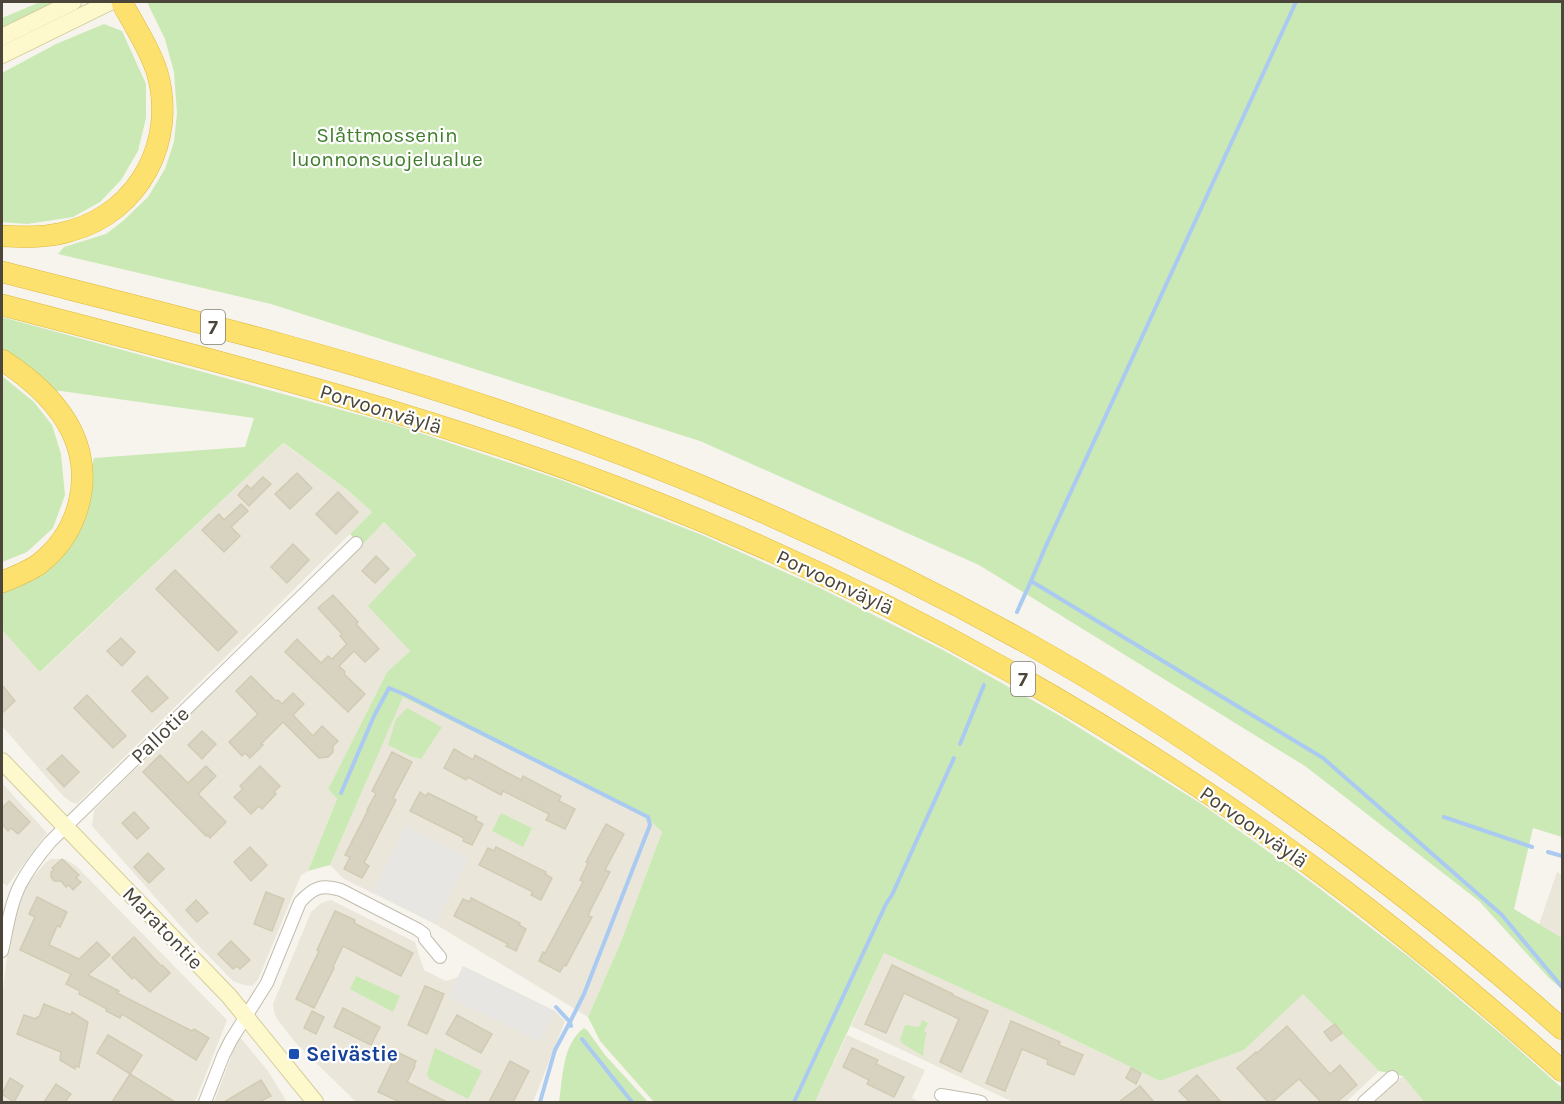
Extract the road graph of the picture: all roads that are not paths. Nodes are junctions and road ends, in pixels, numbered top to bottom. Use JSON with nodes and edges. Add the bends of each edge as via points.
{"nodes":[{"id":1,"x":73,"y":2,"type":"edge"},
{"id":2,"x":110,"y":2,"type":"edge"},
{"id":3,"x":122,"y":2,"type":"edge"},
{"id":4,"x":2,"y":37,"type":"edge"},
{"id":5,"x":2,"y":55,"type":"edge"},
{"id":6,"x":2,"y":236,"type":"edge"},
{"id":7,"x":2,"y":272,"type":"edge"},
{"id":8,"x":2,"y":305,"type":"edge"},
{"id":9,"x":2,"y":360,"type":"edge"},
{"id":10,"x":356,"y":543,"type":"dead end"},
{"id":11,"x":2,"y":582,"type":"edge"},
{"id":12,"x":2,"y":761,"type":"edge"},
{"id":13,"x":65,"y":827,"type":"junction"},
{"id":14,"x":2,"y":951,"type":"edge"},
{"id":15,"x":440,"y":957,"type":"dead end"},
{"id":16,"x":247,"y":1017,"type":"junction"},
{"id":17,"x":1563,"y":1029,"type":"edge"},
{"id":18,"x":1563,"y":1071,"type":"edge"},
{"id":19,"x":1392,"y":1077,"type":"dead end"},
{"id":20,"x":941,"y":1095,"type":"dead end"},
{"id":21,"x":205,"y":1102,"type":"edge"},
{"id":22,"x":315,"y":1102,"type":"edge"},
{"id":23,"x":981,"y":1102,"type":"edge"},
{"id":24,"x":1364,"y":1102,"type":"edge"}],
"edges":[{"from":1,"to":4,"type":"main road"},
{"from":2,"to":5,"type":"main road"},
{"from":3,"to":6,"type":"highway","via":[[149,52],[161,90],[161,131],[149,167],[115,210],[86,226],[54,235]]},
{"from":7,"to":17,"type":"highway","name":"Porvoonväylä","number":"7","via":[[326,358],[496,409],[703,486],[854,554],[1037,649],[1207,754],[1364,865]]},
{"from":8,"to":18,"type":"highway","name":"Porvoonväylä","number":"7","via":[[411,416],[644,498],[840,584],[1020,677],[1244,818],[1410,941]]},
{"from":9,"to":11,"type":"highway","via":[[50,400],[64,418],[82,460],[79,506],[68,532],[39,563]]},
{"from":10,"to":13,"type":"street","name":"Pallotie"},
{"from":12,"to":13,"type":"main road","name":"Maratontie"},
{"from":13,"to":14,"type":"street","name":"Pallotie","via":[[20,886]]},
{"from":13,"to":16,"type":"main road","name":"Maratontie"},
{"from":15,"to":16,"type":"street","via":[[417,929],[341,890],[323,886],[300,902],[267,983]]},
{"from":16,"to":21,"type":"street","via":[[223,1056]]},
{"from":16,"to":22,"type":"main road","name":"Maratontie"},
{"from":19,"to":24,"type":"street"},
{"from":20,"to":23,"type":"street"}]}
